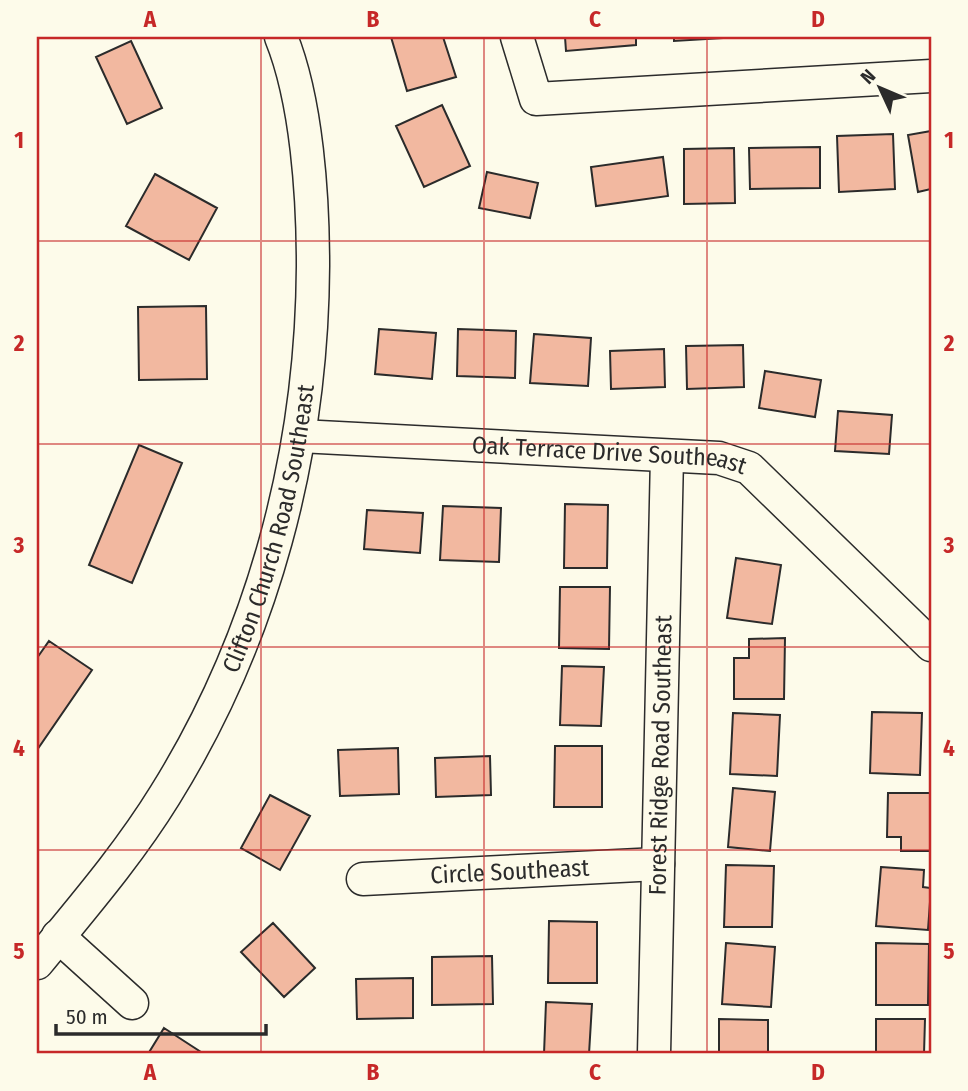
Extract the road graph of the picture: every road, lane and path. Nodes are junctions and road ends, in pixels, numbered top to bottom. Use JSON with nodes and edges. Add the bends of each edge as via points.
{"nodes":[{"id":1,"x":281,"y":37,"type":"edge"},
{"id":2,"x":517,"y":37,"type":"edge"},
{"id":3,"x":931,"y":76,"type":"edge"},
{"id":4,"x":300,"y":436,"type":"junction"},
{"id":5,"x":667,"y":456,"type":"junction"},
{"id":6,"x":931,"y":645,"type":"edge"},
{"id":7,"x":658,"y":864,"type":"junction"},
{"id":8,"x":363,"y":879,"type":"dead end"},
{"id":9,"x":58,"y":936,"type":"junction"},
{"id":10,"x":37,"y":962,"type":"edge"},
{"id":11,"x":132,"y":1003,"type":"dead end"},
{"id":12,"x":654,"y":1054,"type":"edge"}],
"edges":[{"from":1,"to":4,"type":"street","name":"Clifton Church Road Southeast","via":[[291,62],[307,154],[313,237],[313,321]]},
{"from":2,"to":3,"type":"street","via":[[536,99]]},
{"from":4,"to":5,"type":"street","name":"Oak Terrace Drive Southeast"},
{"from":4,"to":9,"type":"street","name":"Clifton Church Road Southeast","via":[[268,569],[241,646],[206,722],[165,795],[118,864]]},
{"from":5,"to":6,"type":"street","name":"Oak Terrace Drive Southeast","via":[[719,458],[749,468]]},
{"from":5,"to":7,"type":"street","name":"Forest Ridge Road Southeast"},
{"from":7,"to":8,"type":"street","name":"Circle Southeast"},
{"from":7,"to":12,"type":"street","name":"Forest Ridge Road Southeast"},
{"from":9,"to":10,"type":"street","name":"Clifton Church Road Southeast"},
{"from":9,"to":11,"type":"street"}]}
